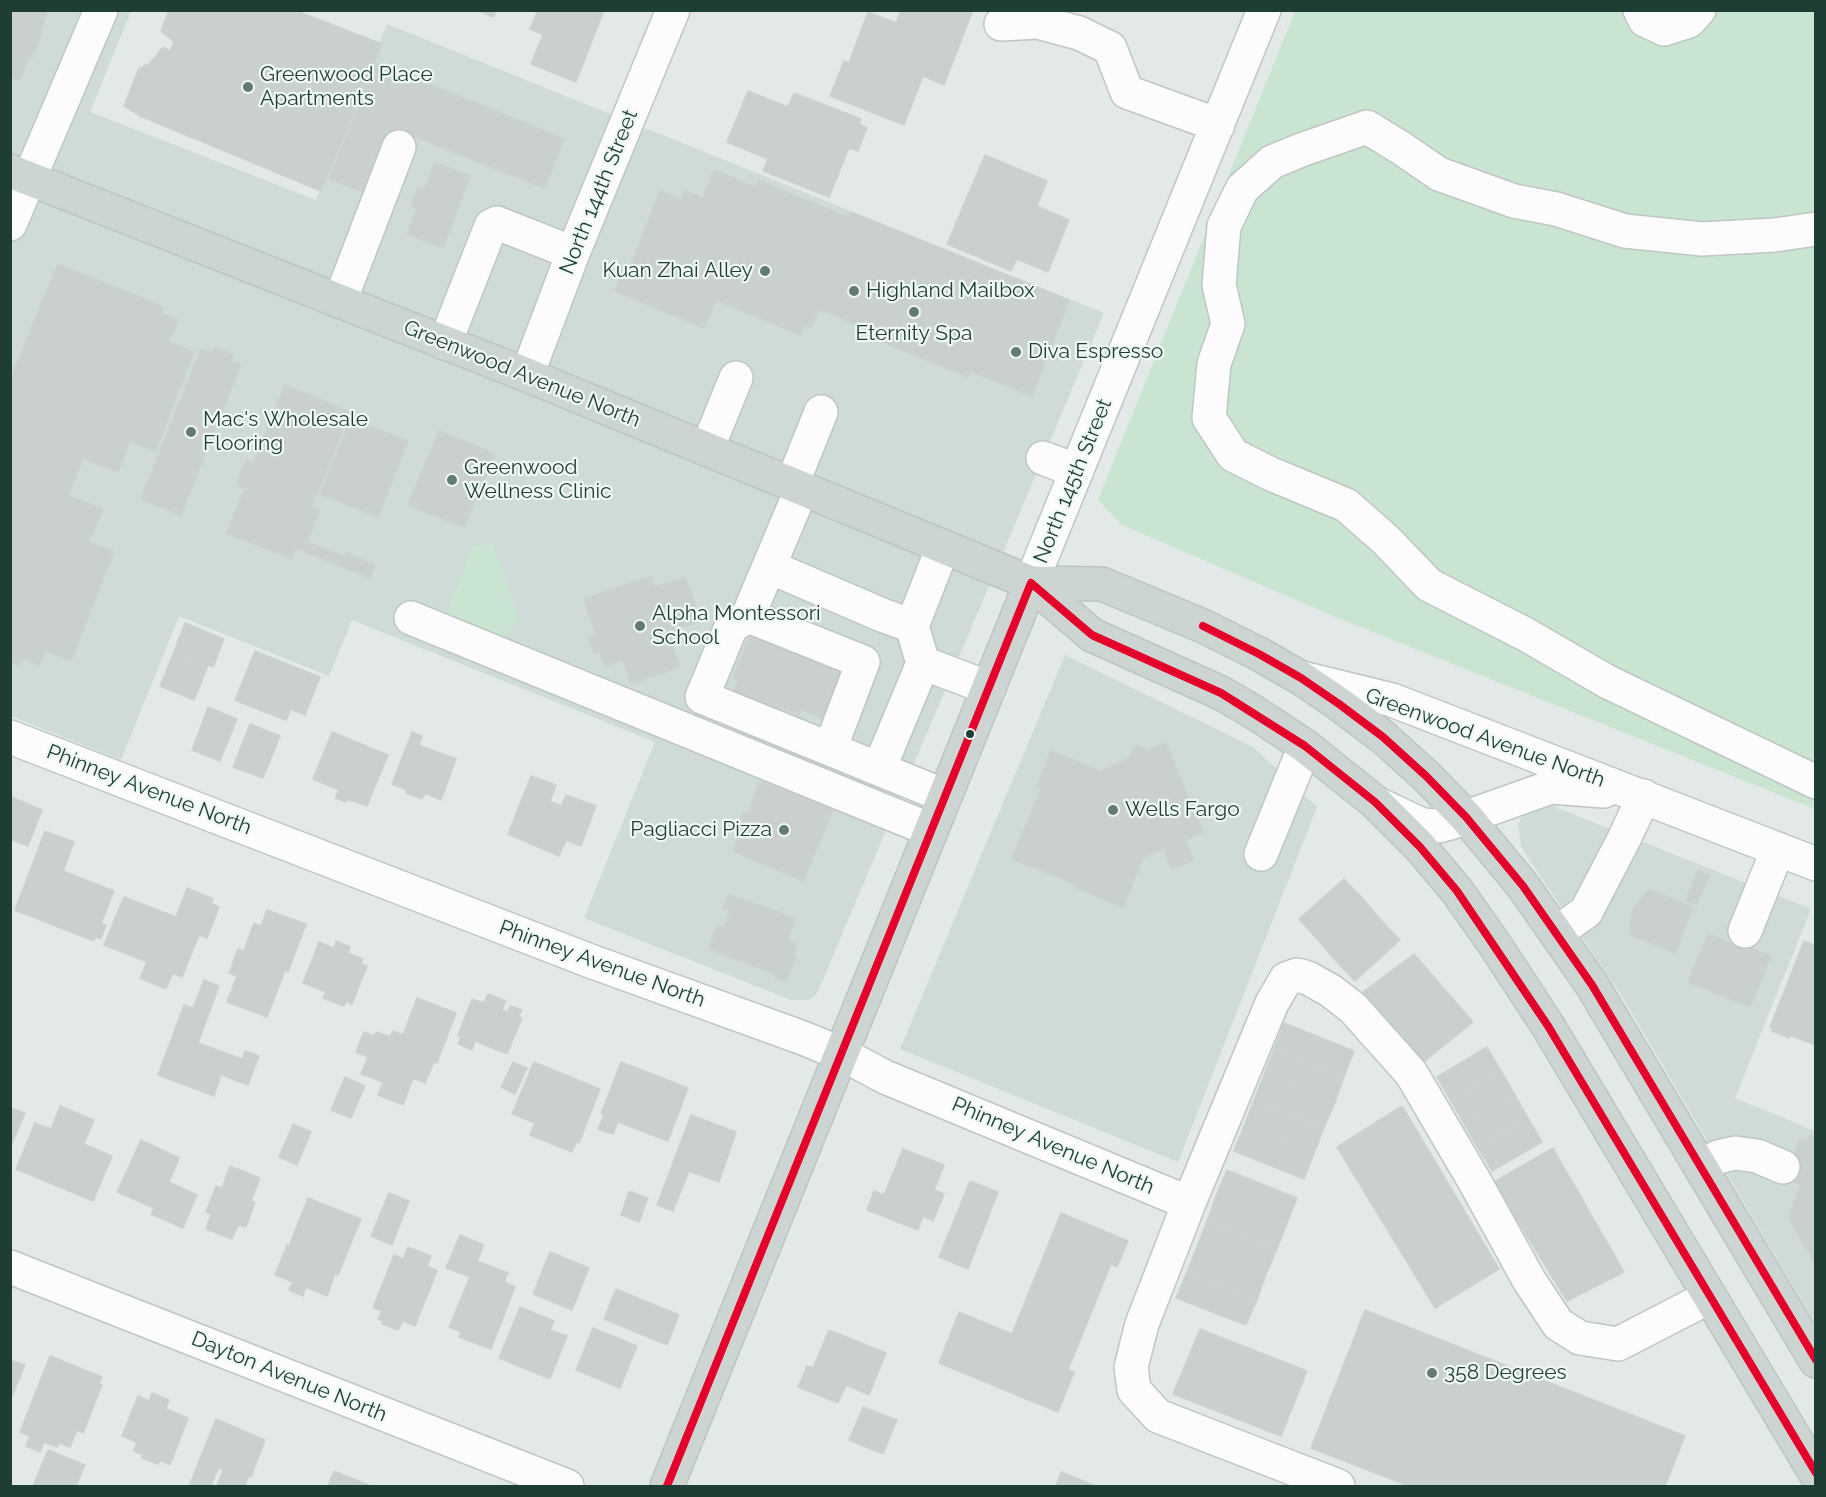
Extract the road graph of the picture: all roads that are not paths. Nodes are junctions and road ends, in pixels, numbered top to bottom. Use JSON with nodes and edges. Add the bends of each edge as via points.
{"nodes":[{"id":1,"x":101,"y":10,"type":"edge"},
{"id":2,"x":673,"y":10,"type":"edge"},
{"id":3,"x":1264,"y":10,"type":"edge"},
{"id":4,"x":1640,"y":10,"type":"edge"},
{"id":5,"x":1700,"y":10,"type":"edge"},
{"id":6,"x":1001,"y":24,"type":"dead end"},
{"id":7,"x":1218,"y":125,"type":"junction"},
{"id":8,"x":399,"y":147,"type":"dead end"},
{"id":9,"x":20,"y":175,"type":"edge"},
{"id":10,"x":10,"y":224,"type":"edge"},
{"id":11,"x":1815,"y":229,"type":"edge"},
{"id":12,"x":573,"y":253,"type":"junction"},
{"id":13,"x":340,"y":301,"type":"junction"},
{"id":14,"x":445,"y":343,"type":"junction"},
{"id":15,"x":527,"y":375,"type":"junction"},
{"id":16,"x":736,"y":378,"type":"dead end"},
{"id":17,"x":821,"y":412,"type":"dead end"},
{"id":18,"x":707,"y":449,"type":"junction"},
{"id":19,"x":1043,"y":458,"type":"dead end"},
{"id":20,"x":1077,"y":471,"type":"junction"},
{"id":21,"x":797,"y":486,"type":"junction"},
{"id":22,"x":944,"y":547,"type":"junction"},
{"id":23,"x":770,"y":567,"type":"junction"},
{"id":24,"x":1031,"y":584,"type":"junction"},
{"id":25,"x":748,"y":616,"type":"junction"},
{"id":26,"x":411,"y":618,"type":"dead end"},
{"id":27,"x":897,"y":621,"type":"junction"},
{"id":28,"x":863,"y":662,"type":"junction"},
{"id":29,"x":923,"y":663,"type":"junction"},
{"id":30,"x":1301,"y":678,"type":"junction"},
{"id":31,"x":989,"y":688,"type":"junction"},
{"id":32,"x":10,"y":737,"type":"edge"},
{"id":33,"x":1305,"y":746,"type":"junction"},
{"id":34,"x":830,"y":749,"type":"junction"},
{"id":35,"x":879,"y":769,"type":"junction"},
{"id":36,"x":1815,"y":782,"type":"edge"},
{"id":37,"x":1640,"y":794,"type":"junction"},
{"id":38,"x":945,"y":796,"type":"junction"},
{"id":39,"x":1375,"y":802,"type":"junction"},
{"id":40,"x":1466,"y":817,"type":"junction"},
{"id":41,"x":931,"y":830,"type":"junction"},
{"id":42,"x":1778,"y":849,"type":"junction"},
{"id":43,"x":1261,"y":854,"type":"dead end"},
{"id":44,"x":1815,"y":864,"type":"edge"},
{"id":45,"x":1745,"y":931,"type":"dead end"},
{"id":46,"x":1557,"y":932,"type":"junction"},
{"id":47,"x":842,"y":1054,"type":"junction"},
{"id":48,"x":1701,"y":1167,"type":"junction"},
{"id":49,"x":1784,"y":1167,"type":"dead end"},
{"id":50,"x":1189,"y":1203,"type":"junction"},
{"id":51,"x":10,"y":1267,"type":"edge"},
{"id":52,"x":1709,"y":1297,"type":"junction"},
{"id":53,"x":1815,"y":1361,"type":"edge"},
{"id":54,"x":1815,"y":1474,"type":"edge"},
{"id":55,"x":567,"y":1486,"type":"edge"},
{"id":56,"x":667,"y":1486,"type":"edge"},
{"id":57,"x":1338,"y":1486,"type":"edge"}],
"edges":[{"from":1,"to":9,"type":"street"},
{"from":2,"to":12,"type":"street","name":"North 144th Street"},
{"from":3,"to":7,"type":"street","name":"North 145th Street"},
{"from":4,"to":5,"type":"street","via":[[1646,20],[1664,29],[1689,21]]},
{"from":6,"to":7,"type":"street","via":[[1038,22],[1079,33],[1110,48],[1127,92]]},
{"from":7,"to":20,"type":"street","name":"North 145th Street"},
{"from":8,"to":13,"type":"street"},
{"from":9,"to":10,"type":"street"},
{"from":9,"to":13,"type":"main road","name":"Greenwood Avenue North"},
{"from":11,"to":36,"type":"street","via":[[1702,239],[1625,231],[1556,209],[1514,201],[1439,174],[1367,127],[1272,162],[1242,189],[1224,226],[1219,285],[1228,324],[1214,364],[1209,418],[1233,455],[1346,505],[1429,585],[1608,682]]},
{"from":12,"to":14,"type":"street","via":[[497,223],[491,226]]},
{"from":12,"to":15,"type":"street","name":"North 144th Street"},
{"from":13,"to":14,"type":"main road","name":"Greenwood Avenue North"},
{"from":14,"to":15,"type":"main road","name":"Greenwood Avenue North"},
{"from":15,"to":18,"type":"main road","name":"Greenwood Avenue North"},
{"from":16,"to":18,"type":"street"},
{"from":17,"to":21,"type":"street"},
{"from":18,"to":21,"type":"main road","name":"Greenwood Avenue North"},
{"from":19,"to":20,"type":"street"},
{"from":20,"to":24,"type":"street","name":"North 145th Street"},
{"from":21,"to":22,"type":"main road","name":"Greenwood Avenue North"},
{"from":21,"to":23,"type":"street"},
{"from":22,"to":24,"type":"main road","name":"Greenwood Avenue North"},
{"from":22,"to":27,"type":"street"},
{"from":23,"to":25,"type":"street"},
{"from":23,"to":27,"type":"street"},
{"from":24,"to":30,"type":"main road","name":"Greenwood Avenue North","via":[[1102,584],[1203,626]]},
{"from":24,"to":31,"type":"main road","name":"North 145th Street"},
{"from":24,"to":33,"type":"main road","name":"Greenwood Avenue North","via":[[1092,635],[1221,693]]},
{"from":25,"to":28,"type":"street"},
{"from":25,"to":34,"type":"street","via":[[731,627],[702,697]]},
{"from":26,"to":41,"type":"street"},
{"from":27,"to":28,"type":"street"},
{"from":27,"to":29,"type":"street"},
{"from":28,"to":34,"type":"street"},
{"from":29,"to":31,"type":"street"},
{"from":29,"to":35,"type":"street"},
{"from":30,"to":37,"type":"street","name":"Greenwood Avenue North","via":[[1392,700]]},
{"from":30,"to":40,"type":"main road","via":[[1383,737]]},
{"from":31,"to":38,"type":"main road","name":"North 145th Street"},
{"from":32,"to":47,"type":"street","name":"Phinney Avenue North"},
{"from":33,"to":39,"type":"main road","name":"Greenwood Avenue North"},
{"from":33,"to":43,"type":"street"},
{"from":34,"to":35,"type":"street"},
{"from":35,"to":38,"type":"street"},
{"from":37,"to":40,"type":"street","name":"Greenwood Avenue North","via":[[1551,787]]},
{"from":37,"to":42,"type":"street","name":"Greenwood Avenue North"},
{"from":37,"to":46,"type":"street","via":[[1624,839],[1586,912]]},
{"from":38,"to":41,"type":"main road","name":"North 145th Street"},
{"from":39,"to":40,"type":"street","name":"Greenwood Avenue North","via":[[1422,825],[1438,826]]},
{"from":39,"to":52,"type":"main road","via":[[1457,891],[1496,945]]},
{"from":40,"to":46,"type":"main road"},
{"from":41,"to":47,"type":"main road","name":"North 145th Street"},
{"from":42,"to":44,"type":"street","name":"Greenwood Avenue North"},
{"from":42,"to":45,"type":"street"},
{"from":46,"to":48,"type":"main road"},
{"from":47,"to":50,"type":"street","name":"Phinney Avenue North","via":[[885,1077]]},
{"from":47,"to":56,"type":"main road","name":"North 145th Street"},
{"from":48,"to":49,"type":"street","via":[[1735,1153],[1757,1156]]},
{"from":48,"to":53,"type":"main road"},
{"from":50,"to":52,"type":"street","via":[[1272,1003],[1286,979],[1297,975],[1331,991],[1353,1008],[1411,1073],[1558,1324],[1580,1338],[1618,1344]]},
{"from":50,"to":57,"type":"street","via":[[1142,1324],[1131,1367],[1134,1390],[1158,1416]]},
{"from":51,"to":55,"type":"street","name":"Dayton Avenue North"},
{"from":52,"to":54,"type":"main road"}]}
